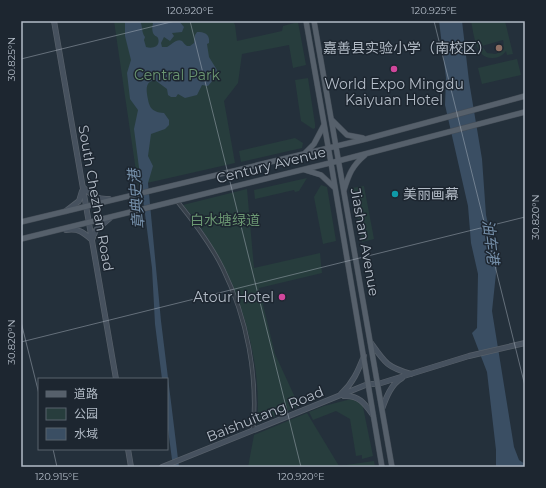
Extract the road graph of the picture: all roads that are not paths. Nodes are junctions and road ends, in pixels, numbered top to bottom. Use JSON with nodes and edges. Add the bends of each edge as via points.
{"nodes":[{"id":1,"x":54,"y":21,"type":"edge"},
{"id":2,"x":306,"y":21,"type":"edge"},
{"id":3,"x":314,"y":21,"type":"edge"},
{"id":4,"x":525,"y":96,"type":"edge"},
{"id":5,"x":525,"y":112,"type":"edge"},
{"id":6,"x":331,"y":120,"type":"junction"},
{"id":7,"x":324,"y":124,"type":"junction"},
{"id":8,"x":366,"y":139,"type":"junction"},
{"id":9,"x":336,"y":146,"type":"junction"},
{"id":10,"x":328,"y":147,"type":"junction"},
{"id":11,"x":305,"y":153,"type":"junction"},
{"id":12,"x":366,"y":154,"type":"junction"},
{"id":13,"x":338,"y":161,"type":"junction"},
{"id":14,"x":331,"y":163,"type":"junction"},
{"id":15,"x":302,"y":170,"type":"junction"},
{"id":16,"x":83,"y":188,"type":"junction"},
{"id":17,"x":336,"y":188,"type":"junction"},
{"id":18,"x":344,"y":191,"type":"junction"},
{"id":19,"x":120,"y":198,"type":"junction"},
{"id":20,"x":177,"y":201,"type":"junction"},
{"id":21,"x":86,"y":206,"type":"junction"},
{"id":22,"x":66,"y":211,"type":"junction"},
{"id":23,"x":112,"y":217,"type":"junction"},
{"id":24,"x":21,"y":222,"type":"edge"},
{"id":25,"x":89,"y":222,"type":"junction"},
{"id":26,"x":55,"y":231,"type":"junction"},
{"id":27,"x":21,"y":239,"type":"edge"},
{"id":28,"x":92,"y":240,"type":"junction"},
{"id":29,"x":371,"y":343,"type":"junction"},
{"id":30,"x":525,"y":343,"type":"edge"},
{"id":31,"x":364,"y":356,"type":"junction"},
{"id":32,"x":411,"y":374,"type":"junction"},
{"id":33,"x":116,"y":378,"type":"edge"},
{"id":34,"x":368,"y":384,"type":"junction"},
{"id":35,"x":378,"y":384,"type":"junction"},
{"id":36,"x":339,"y":396,"type":"junction"},
{"id":37,"x":382,"y":409,"type":"junction"},
{"id":38,"x":373,"y":415,"type":"junction"},
{"id":39,"x":254,"y":430,"type":"junction"},
{"id":40,"x":128,"y":450,"type":"edge"},
{"id":41,"x":131,"y":467,"type":"edge"},
{"id":42,"x":162,"y":467,"type":"edge"},
{"id":43,"x":382,"y":467,"type":"edge"},
{"id":44,"x":392,"y":467,"type":"edge"}],
"edges":[{"from":1,"to":16,"type":"street","name":"South Chezhan Road"},
{"from":2,"to":7,"type":"main road","name":"Jiashan Avenue"},
{"from":3,"to":6,"type":"main road","name":"Jiashan Avenue"},
{"from":4,"to":8,"type":"main road","name":"Century Avenue"},
{"from":5,"to":12,"type":"main road","name":"Century Avenue"},
{"from":6,"to":8,"type":"main road","via":[[346,135]]},
{"from":6,"to":9,"type":"main road","name":"Jiashan Avenue"},
{"from":7,"to":10,"type":"main road","name":"Jiashan Avenue"},
{"from":7,"to":11,"type":"main road","via":[[314,144]]},
{"from":8,"to":9,"type":"main road","name":"Century Avenue"},
{"from":9,"to":10,"type":"main road","name":"Century Avenue"},
{"from":9,"to":13,"type":"main road","name":"Jiashan Avenue"},
{"from":10,"to":11,"type":"main road","name":"Century Avenue"},
{"from":10,"to":14,"type":"main road","name":"Jiashan Avenue"},
{"from":11,"to":19,"type":"main road","name":"Century Avenue"},
{"from":12,"to":13,"type":"main road","name":"Century Avenue"},
{"from":12,"to":18,"type":"main road","via":[[354,165]]},
{"from":13,"to":14,"type":"main road","name":"Century Avenue"},
{"from":13,"to":18,"type":"main road","name":"Jiashan Avenue"},
{"from":14,"to":15,"type":"main road","name":"Century Avenue"},
{"from":14,"to":17,"type":"main road","name":"Jiashan Avenue"},
{"from":15,"to":17,"type":"main road","via":[[321,174]]},
{"from":15,"to":20,"type":"main road","name":"Century Avenue"},
{"from":16,"to":19,"type":"street","via":[[99,198]]},
{"from":16,"to":21,"type":"street","name":"South Chezhan Road"},
{"from":16,"to":22,"type":"street","via":[[79,201]]},
{"from":17,"to":31,"type":"main road","name":"Jiashan Avenue"},
{"from":18,"to":29,"type":"main road","name":"Jiashan Avenue"},
{"from":19,"to":21,"type":"main road","name":"Century Avenue"},
{"from":20,"to":23,"type":"main road","name":"Century Avenue"},
{"from":20,"to":39,"type":"street","via":[[209,245],[236,300],[251,354]]},
{"from":21,"to":22,"type":"main road","name":"Century Avenue"},
{"from":21,"to":25,"type":"street","name":"South Chezhan Road"},
{"from":22,"to":24,"type":"main road","name":"Century Avenue"},
{"from":23,"to":25,"type":"main road","name":"Century Avenue"},
{"from":23,"to":28,"type":"street","via":[[96,230]]},
{"from":25,"to":26,"type":"main road","name":"Century Avenue"},
{"from":25,"to":28,"type":"street","name":"South Chezhan Road"},
{"from":26,"to":27,"type":"main road","name":"Century Avenue"},
{"from":26,"to":28,"type":"street","via":[[77,229]]},
{"from":28,"to":33,"type":"street","name":"South Chezhan Road"},
{"from":29,"to":32,"type":"street","via":[[386,363]]},
{"from":29,"to":35,"type":"main road","name":"Jiashan Avenue"},
{"from":30,"to":32,"type":"street","via":[[468,356]]},
{"from":31,"to":34,"type":"main road","name":"Jiashan Avenue"},
{"from":31,"to":36,"type":"street","via":[[352,383]]},
{"from":32,"to":35,"type":"street","name":"Baishuitang Road"},
{"from":32,"to":37,"type":"street","via":[[393,386]]},
{"from":34,"to":35,"type":"street","name":"Baishuitang Road"},
{"from":34,"to":36,"type":"street","name":"Baishuitang Road"},
{"from":34,"to":38,"type":"main road","name":"Jiashan Avenue"},
{"from":35,"to":37,"type":"main road","name":"Jiashan Avenue"},
{"from":36,"to":38,"type":"street","via":[[351,395],[361,400]]},
{"from":36,"to":39,"type":"street","name":"Baishuitang Road"},
{"from":37,"to":44,"type":"main road","name":"Jiashan Avenue"},
{"from":38,"to":43,"type":"main road","name":"Jiashan Avenue"},
{"from":39,"to":42,"type":"street","name":"Baishuitang Road"},
{"from":40,"to":41,"type":"street"}]}
